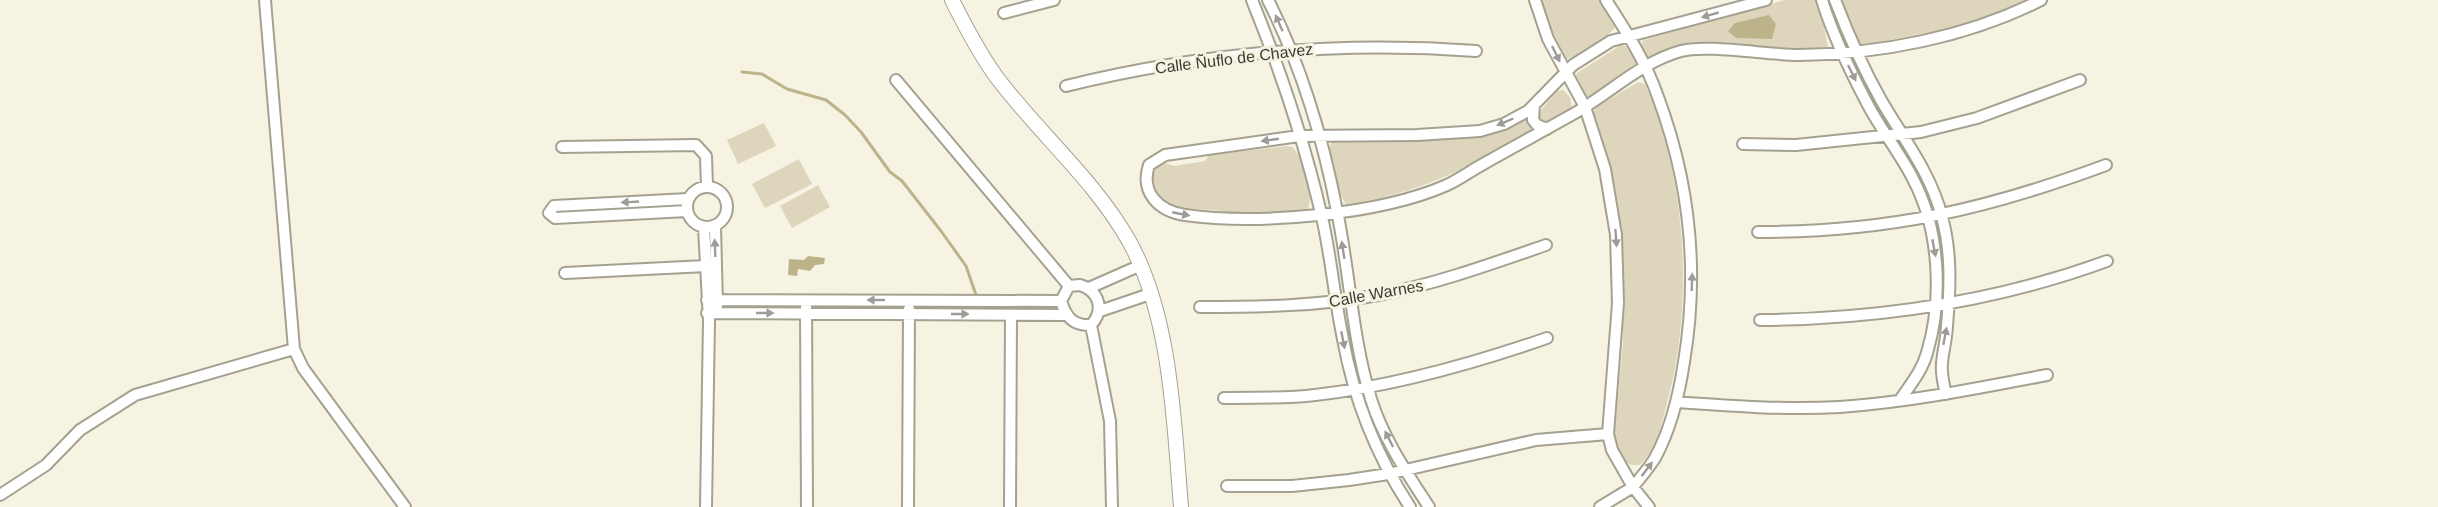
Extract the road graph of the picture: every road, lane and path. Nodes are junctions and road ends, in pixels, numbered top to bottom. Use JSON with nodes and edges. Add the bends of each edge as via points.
{"nodes":[{"id":1,"x":265,"y":0,"type":"edge"},
{"id":2,"x":952,"y":0,"type":"edge"},
{"id":3,"x":1054,"y":0,"type":"edge"},
{"id":4,"x":1252,"y":0,"type":"edge"},
{"id":5,"x":1268,"y":0,"type":"edge"},
{"id":6,"x":1535,"y":0,"type":"edge"},
{"id":7,"x":1606,"y":0,"type":"edge"},
{"id":8,"x":1766,"y":0,"type":"edge"},
{"id":9,"x":1822,"y":0,"type":"edge"},
{"id":10,"x":1835,"y":0,"type":"edge"},
{"id":11,"x":2042,"y":0,"type":"edge"},
{"id":12,"x":1004,"y":13,"type":"dead end"},
{"id":13,"x":1629,"y":36,"type":"junction"},
{"id":14,"x":1290,"y":48,"type":"junction"},
{"id":15,"x":1273,"y":51,"type":"junction"},
{"id":16,"x":1476,"y":51,"type":"dead end"},
{"id":17,"x":1857,"y":52,"type":"junction"},
{"id":18,"x":1842,"y":53,"type":"junction"},
{"id":19,"x":1645,"y":67,"type":"junction"},
{"id":20,"x":1565,"y":73,"type":"junction"},
{"id":21,"x":896,"y":80,"type":"dead end"},
{"id":22,"x":2080,"y":80,"type":"dead end"},
{"id":23,"x":1066,"y":86,"type":"dead end"},
{"id":24,"x":1534,"y":105,"type":"junction"},
{"id":25,"x":1585,"y":107,"type":"junction"},
{"id":26,"x":1547,"y":129,"type":"junction"},
{"id":27,"x":1902,"y":134,"type":"junction"},
{"id":28,"x":1299,"y":136,"type":"junction"},
{"id":29,"x":1319,"y":136,"type":"junction"},
{"id":30,"x":1886,"y":136,"type":"junction"},
{"id":31,"x":1743,"y":144,"type":"dead end"},
{"id":32,"x":561,"y":147,"type":"dead end"},
{"id":33,"x":2106,"y":165,"type":"dead end"},
{"id":34,"x":707,"y":187,"type":"junction"},
{"id":35,"x":688,"y":199,"type":"junction"},
{"id":36,"x":687,"y":211,"type":"junction"},
{"id":37,"x":1337,"y":211,"type":"junction"},
{"id":38,"x":1321,"y":213,"type":"junction"},
{"id":39,"x":1942,"y":216,"type":"junction"},
{"id":40,"x":1928,"y":219,"type":"junction"},
{"id":41,"x":710,"y":227,"type":"junction"},
{"id":42,"x":1758,"y":232,"type":"dead end"},
{"id":43,"x":1546,"y":245,"type":"dead end"},
{"id":44,"x":2107,"y":261,"type":"dead end"},
{"id":45,"x":706,"y":266,"type":"junction"},
{"id":46,"x":1141,"y":266,"type":"junction"},
{"id":47,"x":565,"y":273,"type":"dead end"},
{"id":48,"x":1069,"y":286,"type":"junction"},
{"id":49,"x":1089,"y":288,"type":"junction"},
{"id":50,"x":1150,"y":294,"type":"junction"},
{"id":51,"x":1351,"y":298,"type":"junction"},
{"id":52,"x":712,"y":299,"type":"junction"},
{"id":53,"x":806,"y":299,"type":"junction"},
{"id":54,"x":909,"y":300,"type":"junction"},
{"id":55,"x":1060,"y":301,"type":"junction"},
{"id":56,"x":1338,"y":301,"type":"junction"},
{"id":57,"x":1948,"y":303,"type":"junction"},
{"id":58,"x":1200,"y":307,"type":"dead end"},
{"id":59,"x":1935,"y":307,"type":"junction"},
{"id":60,"x":1100,"y":311,"type":"junction"},
{"id":61,"x":806,"y":313,"type":"junction"},
{"id":62,"x":909,"y":314,"type":"junction"},
{"id":63,"x":711,"y":315,"type":"junction"},
{"id":64,"x":1011,"y":315,"type":"junction"},
{"id":65,"x":1066,"y":315,"type":"junction"},
{"id":66,"x":1760,"y":320,"type":"dead end"},
{"id":67,"x":1091,"y":325,"type":"junction"},
{"id":68,"x":1547,"y":338,"type":"dead end"},
{"id":69,"x":294,"y":349,"type":"junction"},
{"id":70,"x":2047,"y":375,"type":"dead end"},
{"id":71,"x":1368,"y":386,"type":"junction"},
{"id":72,"x":1354,"y":389,"type":"junction"},
{"id":73,"x":1946,"y":394,"type":"junction"},
{"id":74,"x":1224,"y":398,"type":"dead end"},
{"id":75,"x":1899,"y":400,"type":"junction"},
{"id":76,"x":1676,"y":402,"type":"junction"},
{"id":77,"x":1608,"y":434,"type":"junction"},
{"id":78,"x":1405,"y":470,"type":"junction"},
{"id":79,"x":1389,"y":474,"type":"junction"},
{"id":80,"x":1227,"y":486,"type":"dead end"},
{"id":81,"x":1633,"y":487,"type":"junction"},
{"id":82,"x":3,"y":490,"type":"edge"},
{"id":83,"x":405,"y":507,"type":"edge"},
{"id":84,"x":706,"y":507,"type":"edge"},
{"id":85,"x":807,"y":507,"type":"edge"},
{"id":86,"x":908,"y":507,"type":"edge"},
{"id":87,"x":1010,"y":507,"type":"edge"},
{"id":88,"x":1112,"y":507,"type":"edge"},
{"id":89,"x":1181,"y":507,"type":"edge"},
{"id":90,"x":1410,"y":507,"type":"edge"},
{"id":91,"x":1429,"y":507,"type":"edge"},
{"id":92,"x":1600,"y":507,"type":"edge"},
{"id":93,"x":1649,"y":507,"type":"edge"}],
"edges":[{"from":1,"to":69,"type":"street"},
{"from":2,"to":46,"type":"street","via":[[996,75],[1110,212]]},
{"from":3,"to":12,"type":"street"},
{"from":4,"to":15,"type":"street"},
{"from":14,"to":5,"type":"street","one_way":true},
{"from":6,"to":20,"type":"street","one_way":true},
{"from":7,"to":13,"type":"street"},
{"from":8,"to":13,"type":"street","one_way":true},
{"from":9,"to":18,"type":"street"},
{"from":10,"to":17,"type":"street"},
{"from":11,"to":17,"type":"street","via":[[1959,32]]},
{"from":13,"to":19,"type":"street"},
{"from":13,"to":20,"type":"street","via":[[1611,41]]},
{"from":14,"to":15,"type":"street","name":"Calle Ñuflo de Chavez"},
{"from":14,"to":16,"type":"street","name":"Calle Ñuflo de Chavez"},
{"from":14,"to":29,"type":"street"},
{"from":15,"to":23,"type":"street","name":"Calle Ñuflo de Chavez","via":[[1149,67]]},
{"from":15,"to":28,"type":"street"},
{"from":17,"to":18,"type":"street"},
{"from":17,"to":27,"type":"street"},
{"from":18,"to":19,"type":"street","via":[[1683,50]]},
{"from":18,"to":30,"type":"street","one_way":true},
{"from":19,"to":25,"type":"street"},
{"from":76,"to":19,"type":"street","one_way":true,"via":[[1690,328],[1690,223],[1676,151]]},
{"from":20,"to":24,"type":"street"},
{"from":20,"to":25,"type":"street"},
{"from":21,"to":48,"type":"street"},
{"from":22,"to":27,"type":"street","via":[[1977,118]]},
{"from":24,"to":26,"type":"street","via":[[1533,120]]},
{"from":24,"to":29,"type":"street","one_way":true,"via":[[1504,124],[1480,130]]},
{"from":25,"to":26,"type":"street"},
{"from":25,"to":77,"type":"street","one_way":true,"via":[[1605,168],[1616,235],[1618,303]]},
{"from":26,"to":37,"type":"street","via":[[1449,185],[1416,197]]},
{"from":27,"to":30,"type":"street"},
{"from":27,"to":39,"type":"street","via":[[1926,174]]},
{"from":28,"to":29,"type":"street"},
{"from":28,"to":38,"type":"street"},
{"from":28,"to":38,"type":"street","one_way":true,"via":[[1165,155],[1149,165],[1145,178],[1159,206],[1174,213],[1254,220]]},
{"from":29,"to":37,"type":"street"},
{"from":30,"to":31,"type":"street"},
{"from":30,"to":40,"type":"street","via":[[1914,180]]},
{"from":32,"to":34,"type":"street","via":[[696,144],[706,156]]},
{"from":33,"to":39,"type":"street","via":[[2046,187]]},
{"from":34,"to":35,"type":"street"},
{"from":34,"to":41,"type":"street","via":[[721,193],[727,207],[726,215]]},
{"from":35,"to":36,"type":"street"},
{"from":35,"to":36,"type":"street","one_way":true,"via":[[554,206],[549,213],[555,218]]},
{"from":36,"to":41,"type":"street","via":[[693,222]]},
{"from":37,"to":38,"type":"street"},
{"from":51,"to":37,"type":"street","one_way":true},
{"from":38,"to":56,"type":"street"},
{"from":39,"to":40,"type":"street"},
{"from":39,"to":57,"type":"street","via":[[1950,258]]},
{"from":40,"to":42,"type":"street","via":[[1823,232]]},
{"from":40,"to":59,"type":"street","one_way":true,"via":[[1936,259]]},
{"from":41,"to":45,"type":"street"},
{"from":52,"to":41,"type":"street","one_way":true},
{"from":43,"to":51,"type":"street","name":"Calle Warnes","via":[[1432,282]]},
{"from":44,"to":57,"type":"street","via":[[1998,295]]},
{"from":45,"to":47,"type":"street"},
{"from":45,"to":52,"type":"street"},
{"from":46,"to":49,"type":"street"},
{"from":46,"to":50,"type":"street"},
{"from":48,"to":49,"type":"street"},
{"from":48,"to":55,"type":"street"},
{"from":49,"to":60,"type":"street"},
{"from":50,"to":60,"type":"street"},
{"from":50,"to":89,"type":"street","via":[[1165,352]]},
{"from":51,"to":56,"type":"street","name":"Calle Warnes"},
{"from":51,"to":71,"type":"street"},
{"from":52,"to":53,"type":"street"},
{"from":52,"to":63,"type":"street"},
{"from":54,"to":53,"type":"street","one_way":true},
{"from":53,"to":61,"type":"street"},
{"from":54,"to":55,"type":"street"},
{"from":54,"to":62,"type":"street"},
{"from":55,"to":65,"type":"street"},
{"from":56,"to":58,"type":"street","name":"Calle Warnes"},
{"from":56,"to":72,"type":"street","one_way":true},
{"from":57,"to":59,"type":"street"},
{"from":73,"to":57,"type":"street","one_way":true,"via":[[1940,356],[1947,330]]},
{"from":59,"to":66,"type":"street","via":[[1871,316]]},
{"from":59,"to":75,"type":"street","via":[[1927,354]]},
{"from":60,"to":67,"type":"street"},
{"from":61,"to":62,"type":"street"},
{"from":63,"to":61,"type":"street","one_way":true},
{"from":61,"to":85,"type":"street"},
{"from":62,"to":64,"type":"street","one_way":true},
{"from":62,"to":86,"type":"street"},
{"from":63,"to":84,"type":"street"},
{"from":64,"to":65,"type":"street"},
{"from":64,"to":87,"type":"street"},
{"from":65,"to":67,"type":"street","via":[[1072,321]]},
{"from":67,"to":88,"type":"street","via":[[1110,422]]},
{"from":68,"to":71,"type":"street","via":[[1436,373]]},
{"from":69,"to":82,"type":"street","via":[[135,395],[80,430],[46,465]]},
{"from":69,"to":83,"type":"street","via":[[303,368]]},
{"from":70,"to":73,"type":"street"},
{"from":71,"to":72,"type":"street"},
{"from":78,"to":71,"type":"street","one_way":true,"via":[[1383,428]]},
{"from":72,"to":74,"type":"street","via":[[1313,395]]},
{"from":72,"to":79,"type":"street","via":[[1371,440]]},
{"from":73,"to":75,"type":"street"},
{"from":75,"to":76,"type":"street","via":[[1796,408]]},
{"from":81,"to":76,"type":"street","one_way":true,"via":[[1654,460]]},
{"from":77,"to":78,"type":"street","via":[[1536,440]]},
{"from":77,"to":81,"type":"street","via":[[1612,450]]},
{"from":78,"to":79,"type":"street"},
{"from":78,"to":91,"type":"street"},
{"from":79,"to":80,"type":"street","via":[[1292,486]]},
{"from":79,"to":90,"type":"street"},
{"from":81,"to":92,"type":"street"},
{"from":81,"to":93,"type":"street"}]}
